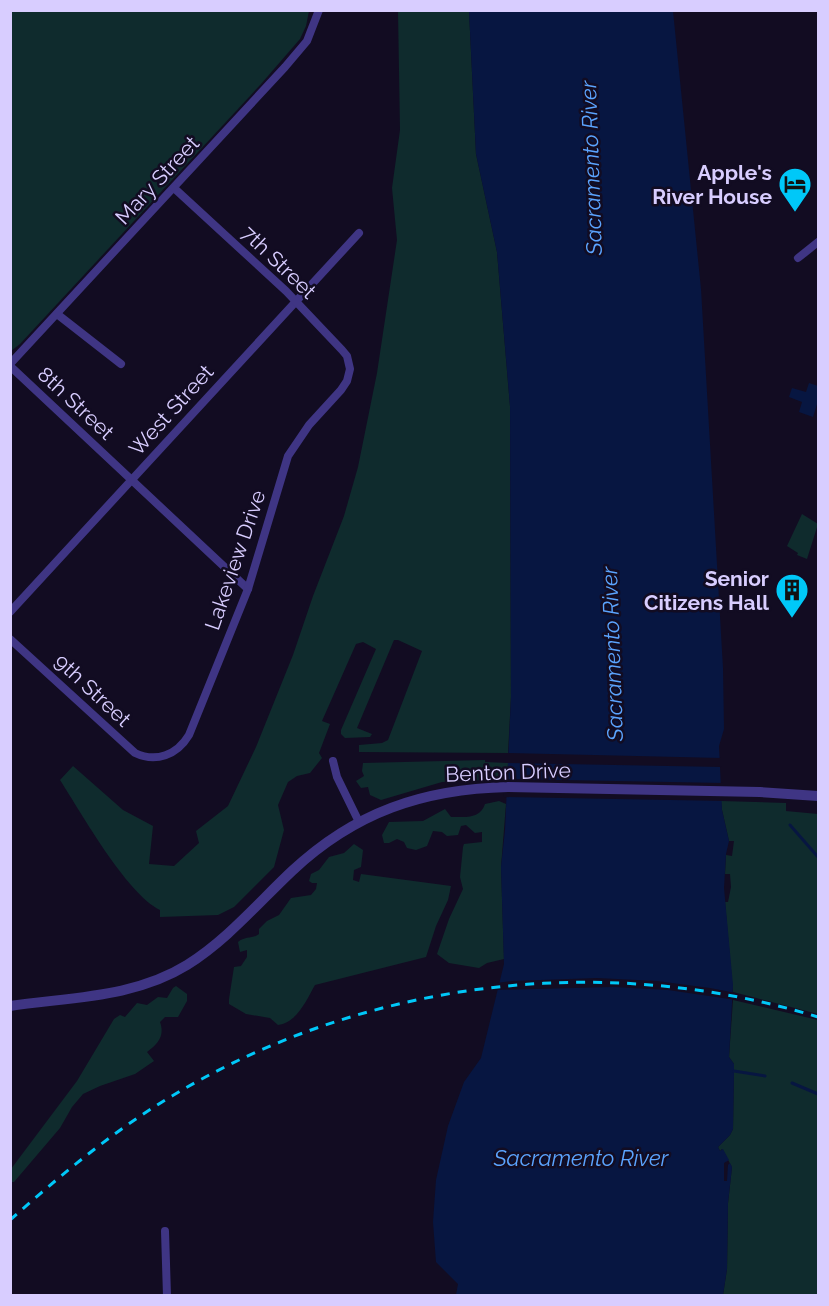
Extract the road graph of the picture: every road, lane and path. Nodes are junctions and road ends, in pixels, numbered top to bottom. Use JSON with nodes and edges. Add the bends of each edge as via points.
{"nodes":[{"id":1,"x":319,"y":12,"type":"edge"},
{"id":2,"x":174,"y":188,"type":"junction"},
{"id":3,"x":359,"y":233,"type":"dead end"},
{"id":4,"x":819,"y":242,"type":"edge"},
{"id":5,"x":798,"y":258,"type":"dead end"},
{"id":6,"x":295,"y":302,"type":"junction"},
{"id":7,"x":57,"y":314,"type":"junction"},
{"id":8,"x":121,"y":364,"type":"dead end"},
{"id":9,"x":10,"y":365,"type":"edge"},
{"id":10,"x":350,"y":369,"type":"joint"},
{"id":11,"x":132,"y":480,"type":"junction"},
{"id":12,"x":248,"y":589,"type":"junction"},
{"id":13,"x":10,"y":612,"type":"edge"},
{"id":14,"x":10,"y":639,"type":"edge"},
{"id":15,"x":155,"y":758,"type":"joint"},
{"id":16,"x":333,"y":761,"type":"dead end"},
{"id":17,"x":819,"y":796,"type":"edge"},
{"id":18,"x":359,"y":822,"type":"junction"},
{"id":19,"x":10,"y":1006,"type":"edge"},
{"id":20,"x":165,"y":1231,"type":"dead end"},
{"id":21,"x":167,"y":1296,"type":"edge"}],
"edges":[{"from":1,"to":2,"type":"street","name":"Mary Street","via":[[299,51]]},
{"from":2,"to":6,"type":"street","name":"7th Street"},
{"from":2,"to":7,"type":"street","name":"Mary Street"},
{"from":3,"to":6,"type":"street","name":"West Street"},
{"from":4,"to":5,"type":"street"},
{"from":6,"to":10,"type":"street","name":"7th Street","via":[[342,350]]},
{"from":6,"to":11,"type":"street","name":"West Street"},
{"from":7,"to":8,"type":"street"},
{"from":7,"to":9,"type":"street","name":"Mary Street"},
{"from":9,"to":11,"type":"street","name":"8th Street"},
{"from":10,"to":12,"type":"street","name":"Lakeview Drive","via":[[341,390],[309,425],[288,456]]},
{"from":11,"to":12,"type":"street","name":"8th Street"},
{"from":11,"to":13,"type":"street","name":"West Street"},
{"from":12,"to":15,"type":"street","name":"Lakeview Drive","via":[[189,735],[172,754]]},
{"from":14,"to":15,"type":"street","name":"9th Street","via":[[129,748],[143,757]]},
{"from":16,"to":18,"type":"street"},
{"from":17,"to":18,"type":"street","name":"Benton Drive","via":[[476,788],[414,799]]},
{"from":18,"to":19,"type":"street","name":"Benton Drive","via":[[327,841],[229,933],[186,966],[115,993]]},
{"from":20,"to":21,"type":"street"}]}
